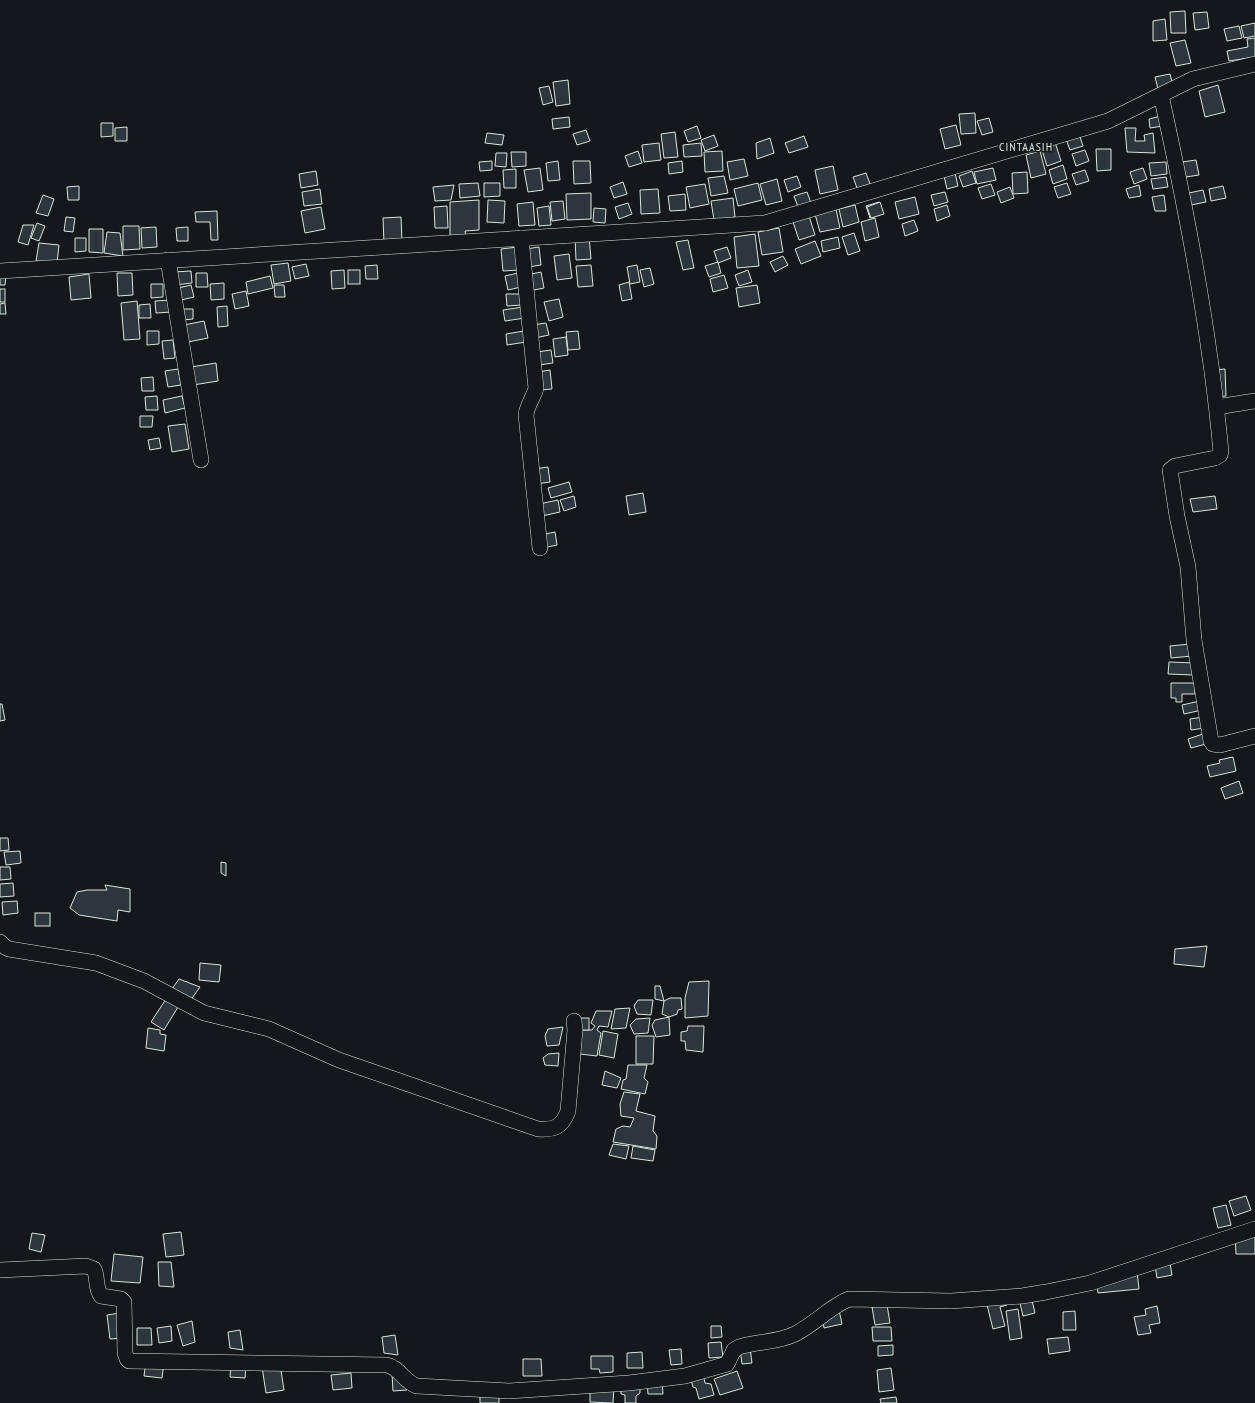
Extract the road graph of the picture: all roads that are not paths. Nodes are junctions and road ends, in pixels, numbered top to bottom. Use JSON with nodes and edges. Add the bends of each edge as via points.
{"nodes":[{"id":1,"x":1255,"y":64,"type":"edge"},
{"id":2,"x":1161,"y":95,"type":"junction"},
{"id":3,"x":521,"y":238,"type":"junction"},
{"id":4,"x":168,"y":260,"type":"junction"},
{"id":5,"x":0,"y":271,"type":"edge"},
{"id":6,"x":1255,"y":401,"type":"edge"},
{"id":7,"x":1217,"y":406,"type":"junction"},
{"id":8,"x":201,"y":460,"type":"dead end"},
{"id":9,"x":540,"y":548,"type":"dead end"},
{"id":10,"x":1255,"y":736,"type":"edge"},
{"id":11,"x":0,"y":942,"type":"edge"},
{"id":12,"x":574,"y":1021,"type":"dead end"},
{"id":13,"x":1255,"y":1229,"type":"edge"},
{"id":14,"x":0,"y":1270,"type":"edge"}],
"edges":[{"from":1,"to":2,"type":"street","via":[[1193,79]]},
{"from":2,"to":3,"type":"street","via":[[1108,121],[765,223]]},
{"from":2,"to":7,"type":"street","via":[[1184,198]]},
{"from":3,"to":4,"type":"street"},
{"from":3,"to":9,"type":"street","via":[[536,388],[526,415]]},
{"from":4,"to":5,"type":"street"},
{"from":4,"to":8,"type":"street"},
{"from":6,"to":7,"type":"street"},
{"from":7,"to":10,"type":"street","via":[[1220,455],[1175,466],[1170,473],[1188,567],[1194,640],[1211,741],[1220,745]]},
{"from":11,"to":12,"type":"street","via":[[9,949],[96,963],[144,981],[204,1013],[269,1029],[339,1060],[538,1129],[554,1128],[565,1119],[568,1110]]},
{"from":13,"to":14,"type":"street","via":[[1090,1283],[1046,1292],[951,1301],[849,1298],[795,1334],[780,1340],[738,1347],[727,1364],[685,1376],[629,1383],[525,1390],[417,1386],[409,1382],[397,1368],[387,1365],[129,1361],[125,1353],[124,1302],[121,1299],[101,1296],[94,1269],[86,1266]]}]}
